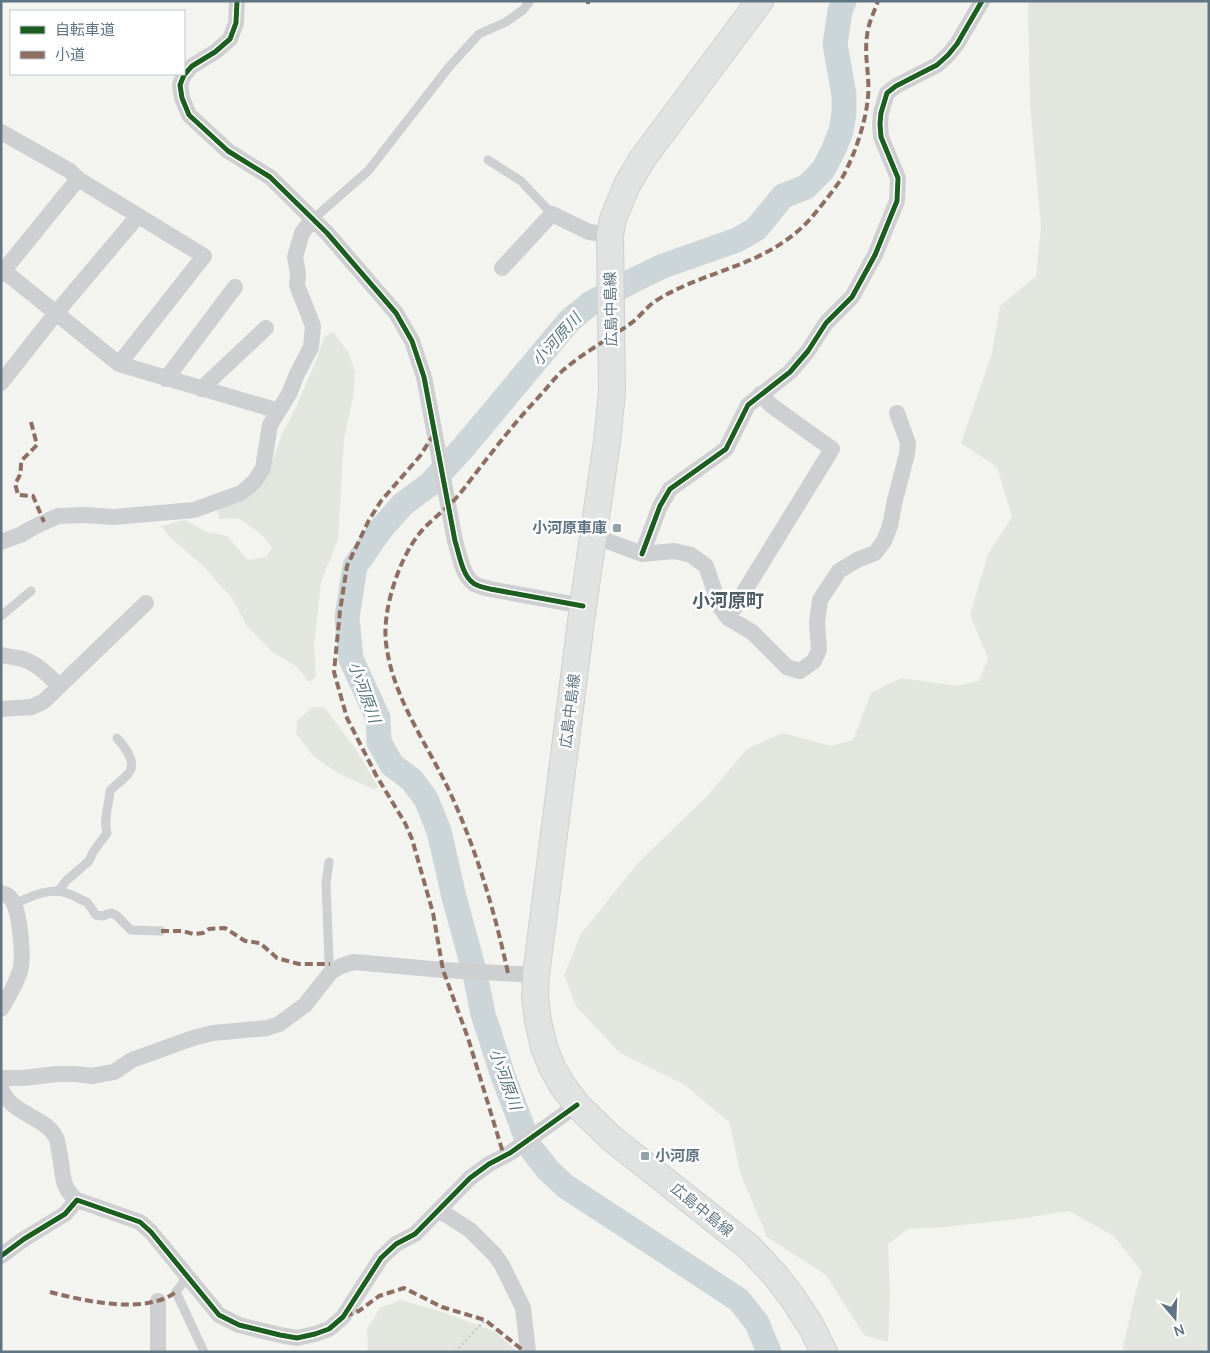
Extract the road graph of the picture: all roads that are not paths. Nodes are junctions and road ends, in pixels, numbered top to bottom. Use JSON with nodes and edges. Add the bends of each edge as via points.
{"nodes":[{"id":1,"x":238,"y":1,"type":"edge"},
{"id":2,"x":530,"y":1,"type":"edge"},
{"id":3,"x":760,"y":1,"type":"edge"},
{"id":4,"x":982,"y":1,"type":"edge"},
{"id":5,"x":185,"y":74,"type":"edge"},
{"id":6,"x":184,"y":75,"type":"edge"},
{"id":7,"x":1,"y":132,"type":"edge"},
{"id":8,"x":488,"y":160,"type":"dead end"},
{"id":9,"x":78,"y":179,"type":"junction"},
{"id":10,"x":552,"y":214,"type":"junction"},
{"id":11,"x":138,"y":216,"type":"junction"},
{"id":12,"x":312,"y":220,"type":"junction"},
{"id":13,"x":610,"y":235,"type":"junction"},
{"id":14,"x":502,"y":268,"type":"dead end"},
{"id":15,"x":3,"y":273,"type":"edge"},
{"id":16,"x":235,"y":287,"type":"dead end"},
{"id":17,"x":56,"y":313,"type":"junction"},
{"id":18,"x":266,"y":328,"type":"dead end"},
{"id":19,"x":119,"y":364,"type":"junction"},
{"id":20,"x":166,"y":379,"type":"junction"},
{"id":21,"x":1,"y":382,"type":"edge"},
{"id":22,"x":201,"y":389,"type":"junction"},
{"id":23,"x":760,"y":394,"type":"junction"},
{"id":24,"x":279,"y":411,"type":"junction"},
{"id":25,"x":897,"y":413,"type":"dead end"},
{"id":26,"x":594,"y":536,"type":"junction"},
{"id":27,"x":1,"y":542,"type":"edge"},
{"id":28,"x":642,"y":554,"type":"junction"},
{"id":29,"x":31,"y":590,"type":"dead end"},
{"id":30,"x":146,"y":603,"type":"dead end"},
{"id":31,"x":583,"y":606,"type":"junction"},
{"id":32,"x":1,"y":616,"type":"edge"},
{"id":33,"x":728,"y":618,"type":"junction"},
{"id":34,"x":1,"y":655,"type":"edge"},
{"id":35,"x":59,"y":686,"type":"junction"},
{"id":36,"x":1,"y":709,"type":"edge"},
{"id":37,"x":117,"y":738,"type":"dead end"},
{"id":38,"x":329,"y":862,"type":"dead end"},
{"id":39,"x":58,"y":891,"type":"junction"},
{"id":40,"x":7,"y":898,"type":"edge"},
{"id":41,"x":161,"y":931,"type":"dead end"},
{"id":42,"x":331,"y":972,"type":"junction"},
{"id":43,"x":536,"y":975,"type":"junction"},
{"id":44,"x":1,"y":1010,"type":"edge"},
{"id":45,"x":1,"y":1078,"type":"edge"},
{"id":46,"x":1,"y":1088,"type":"edge"},
{"id":47,"x":577,"y":1105,"type":"junction"},
{"id":48,"x":77,"y":1200,"type":"junction"},
{"id":49,"x":439,"y":1210,"type":"junction"},
{"id":50,"x":1,"y":1256,"type":"edge"},
{"id":51,"x":187,"y":1277,"type":"junction"},
{"id":52,"x":158,"y":1301,"type":"dead end"},
{"id":53,"x":158,"y":1352,"type":"edge"},
{"id":54,"x":204,"y":1352,"type":"edge"},
{"id":55,"x":528,"y":1352,"type":"edge"},
{"id":56,"x":824,"y":1352,"type":"edge"}],
"edges":[{"from":1,"to":5,"type":"street","via":[[230,40]]},
{"from":2,"to":12,"type":"lane","via":[[506,22],[478,34],[368,171]]},
{"from":3,"to":13,"type":"main road","name":"広島中島線","via":[[643,158],[626,185]]},
{"from":4,"to":23,"type":"street","via":[[948,55],[937,65],[888,93],[881,113],[881,137],[898,178],[897,201],[890,221],[852,297],[826,323],[790,372]]},
{"from":6,"to":12,"type":"street","via":[[180,85],[189,115],[228,152],[270,177]]},
{"from":7,"to":9,"type":"street","via":[[70,171]]},
{"from":8,"to":10,"type":"lane","via":[[521,181]]},
{"from":9,"to":11,"type":"street"},
{"from":9,"to":15,"type":"street"},
{"from":10,"to":13,"type":"street","via":[[589,232]]},
{"from":10,"to":14,"type":"street"},
{"from":11,"to":17,"type":"street"},
{"from":11,"to":19,"type":"street","via":[[204,256]]},
{"from":12,"to":24,"type":"street","via":[[302,234],[295,257],[297,285],[313,326],[311,347]]},
{"from":12,"to":31,"type":"street","via":[[396,313],[412,341],[424,377],[455,542],[470,581],[490,589]]},
{"from":13,"to":26,"type":"main road","name":"広島中島線","via":[[612,392]]},
{"from":15,"to":17,"type":"street"},
{"from":16,"to":20,"type":"street"},
{"from":17,"to":19,"type":"street"},
{"from":17,"to":21,"type":"street"},
{"from":18,"to":22,"type":"street"},
{"from":19,"to":20,"type":"street"},
{"from":20,"to":22,"type":"street"},
{"from":22,"to":24,"type":"street"},
{"from":23,"to":28,"type":"street","via":[[748,404],[726,449],[670,490],[660,506]]},
{"from":23,"to":33,"type":"street","via":[[832,449]]},
{"from":24,"to":27,"type":"street","via":[[270,425],[263,468],[255,481],[240,493],[194,510],[130,516],[58,516]]},
{"from":25,"to":33,"type":"street","via":[[908,443],[908,454],[890,526],[875,553],[838,572],[820,600],[817,622],[819,650],[814,660],[800,671],[787,667],[752,632]]},
{"from":26,"to":28,"type":"street"},
{"from":26,"to":31,"type":"main road","name":"広島中島線"},
{"from":28,"to":33,"type":"street","via":[[674,551],[691,555],[706,566],[720,606]]},
{"from":29,"to":32,"type":"lane"},
{"from":30,"to":35,"type":"street"},
{"from":31,"to":43,"type":"main road","name":"広島中島線"},
{"from":34,"to":35,"type":"street","via":[[30,662]]},
{"from":35,"to":36,"type":"street","via":[[44,701],[32,707]]},
{"from":37,"to":39,"type":"lane","via":[[129,753],[131,768],[110,791],[107,832],[88,861]]},
{"from":38,"to":42,"type":"lane","via":[[326,884]]},
{"from":39,"to":40,"type":"lane"},
{"from":39,"to":41,"type":"lane","via":[[88,902],[96,915],[116,915],[132,930]]},
{"from":40,"to":44,"type":"street","via":[[19,923],[22,960],[20,972]]},
{"from":42,"to":43,"type":"street","via":[[354,962]]},
{"from":42,"to":45,"type":"street","via":[[305,1005],[279,1024],[267,1028],[192,1038],[132,1060],[114,1072],[91,1076],[57,1074]]},
{"from":43,"to":47,"type":"main road","name":"広島中島線","via":[[538,1021],[544,1047],[552,1068]]},
{"from":46,"to":48,"type":"street","via":[[5,1098],[49,1128],[57,1138],[64,1185]]},
{"from":47,"to":49,"type":"street","via":[[470,1178]]},
{"from":47,"to":56,"type":"main road","name":"広島中島線","via":[[611,1138],[748,1247],[792,1297]]},
{"from":48,"to":50,"type":"street","via":[[65,1214]]},
{"from":48,"to":51,"type":"street","via":[[140,1222]]},
{"from":49,"to":51,"type":"street","via":[[415,1234],[396,1244],[381,1258],[343,1317],[329,1329],[315,1334],[297,1338],[238,1326],[219,1315]]},
{"from":49,"to":55,"type":"street","via":[[470,1230],[502,1265],[523,1308]]},
{"from":51,"to":54,"type":"lane","via":[[176,1292]]},
{"from":52,"to":53,"type":"street"}]}
